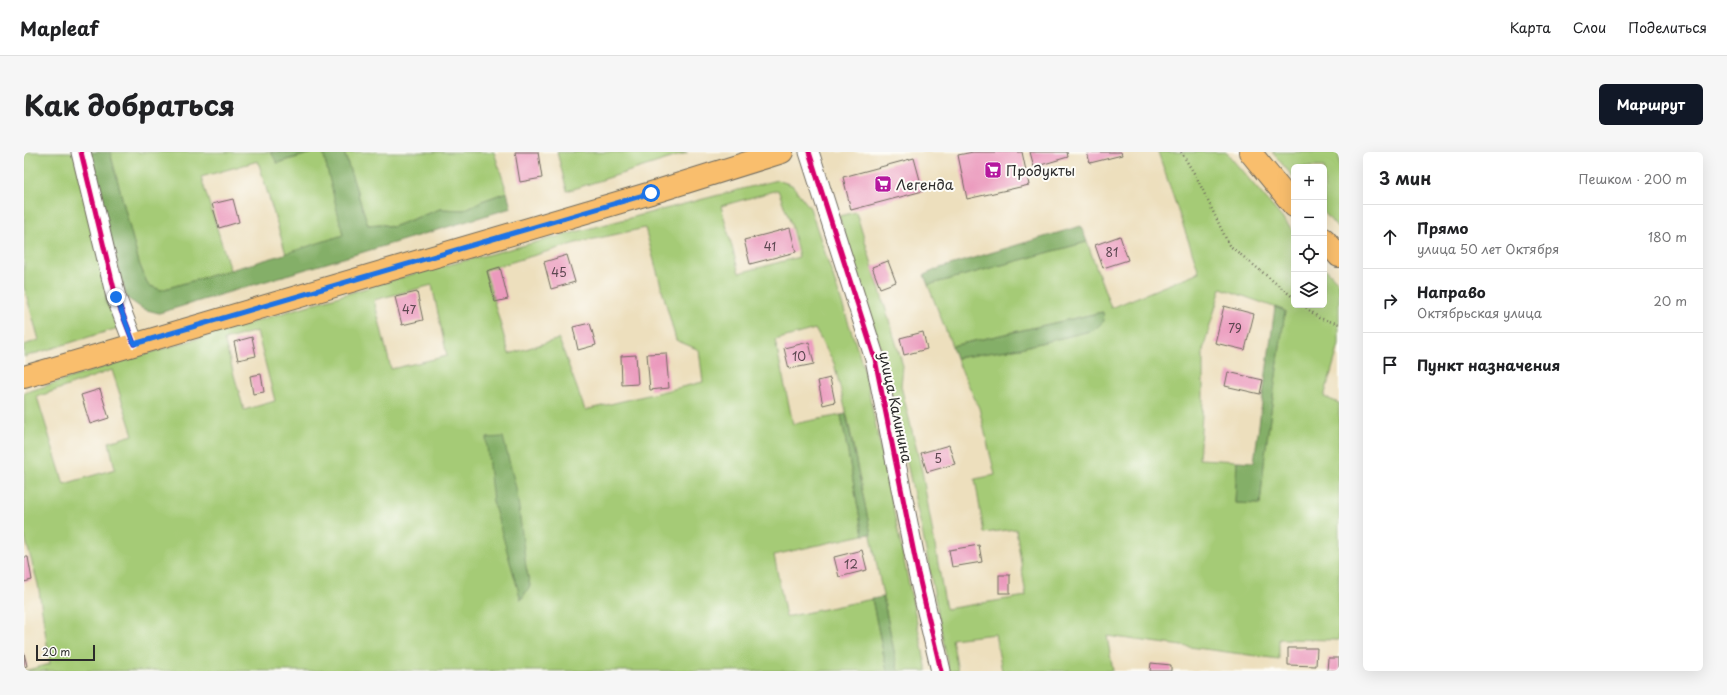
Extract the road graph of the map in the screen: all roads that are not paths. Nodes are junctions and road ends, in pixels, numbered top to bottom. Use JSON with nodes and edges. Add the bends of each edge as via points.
{"nodes":[{"id":1,"x":81,"y":152,"type":"edge"},
{"id":2,"x":782,"y":152,"type":"edge"},
{"id":3,"x":809,"y":152,"type":"edge"},
{"id":4,"x":1250,"y":152,"type":"edge"},
{"id":5,"x":1291,"y":202,"type":"edge"},
{"id":6,"x":1327,"y":242,"type":"edge"},
{"id":7,"x":1339,"y":256,"type":"edge"},
{"id":8,"x":134,"y":344,"type":"junction"},
{"id":9,"x":24,"y":376,"type":"edge"},
{"id":10,"x":940,"y":671,"type":"edge"}],
"edges":[{"from":1,"to":8,"type":"street","via":[[116,297]]},
{"from":2,"to":8,"type":"main road","via":[[651,193]]},
{"from":3,"to":10,"type":"street","name":"улица Калинина","via":[[875,359]]},
{"from":4,"to":5,"type":"main road"},
{"from":6,"to":7,"type":"main road"},
{"from":8,"to":9,"type":"main road"}]}
